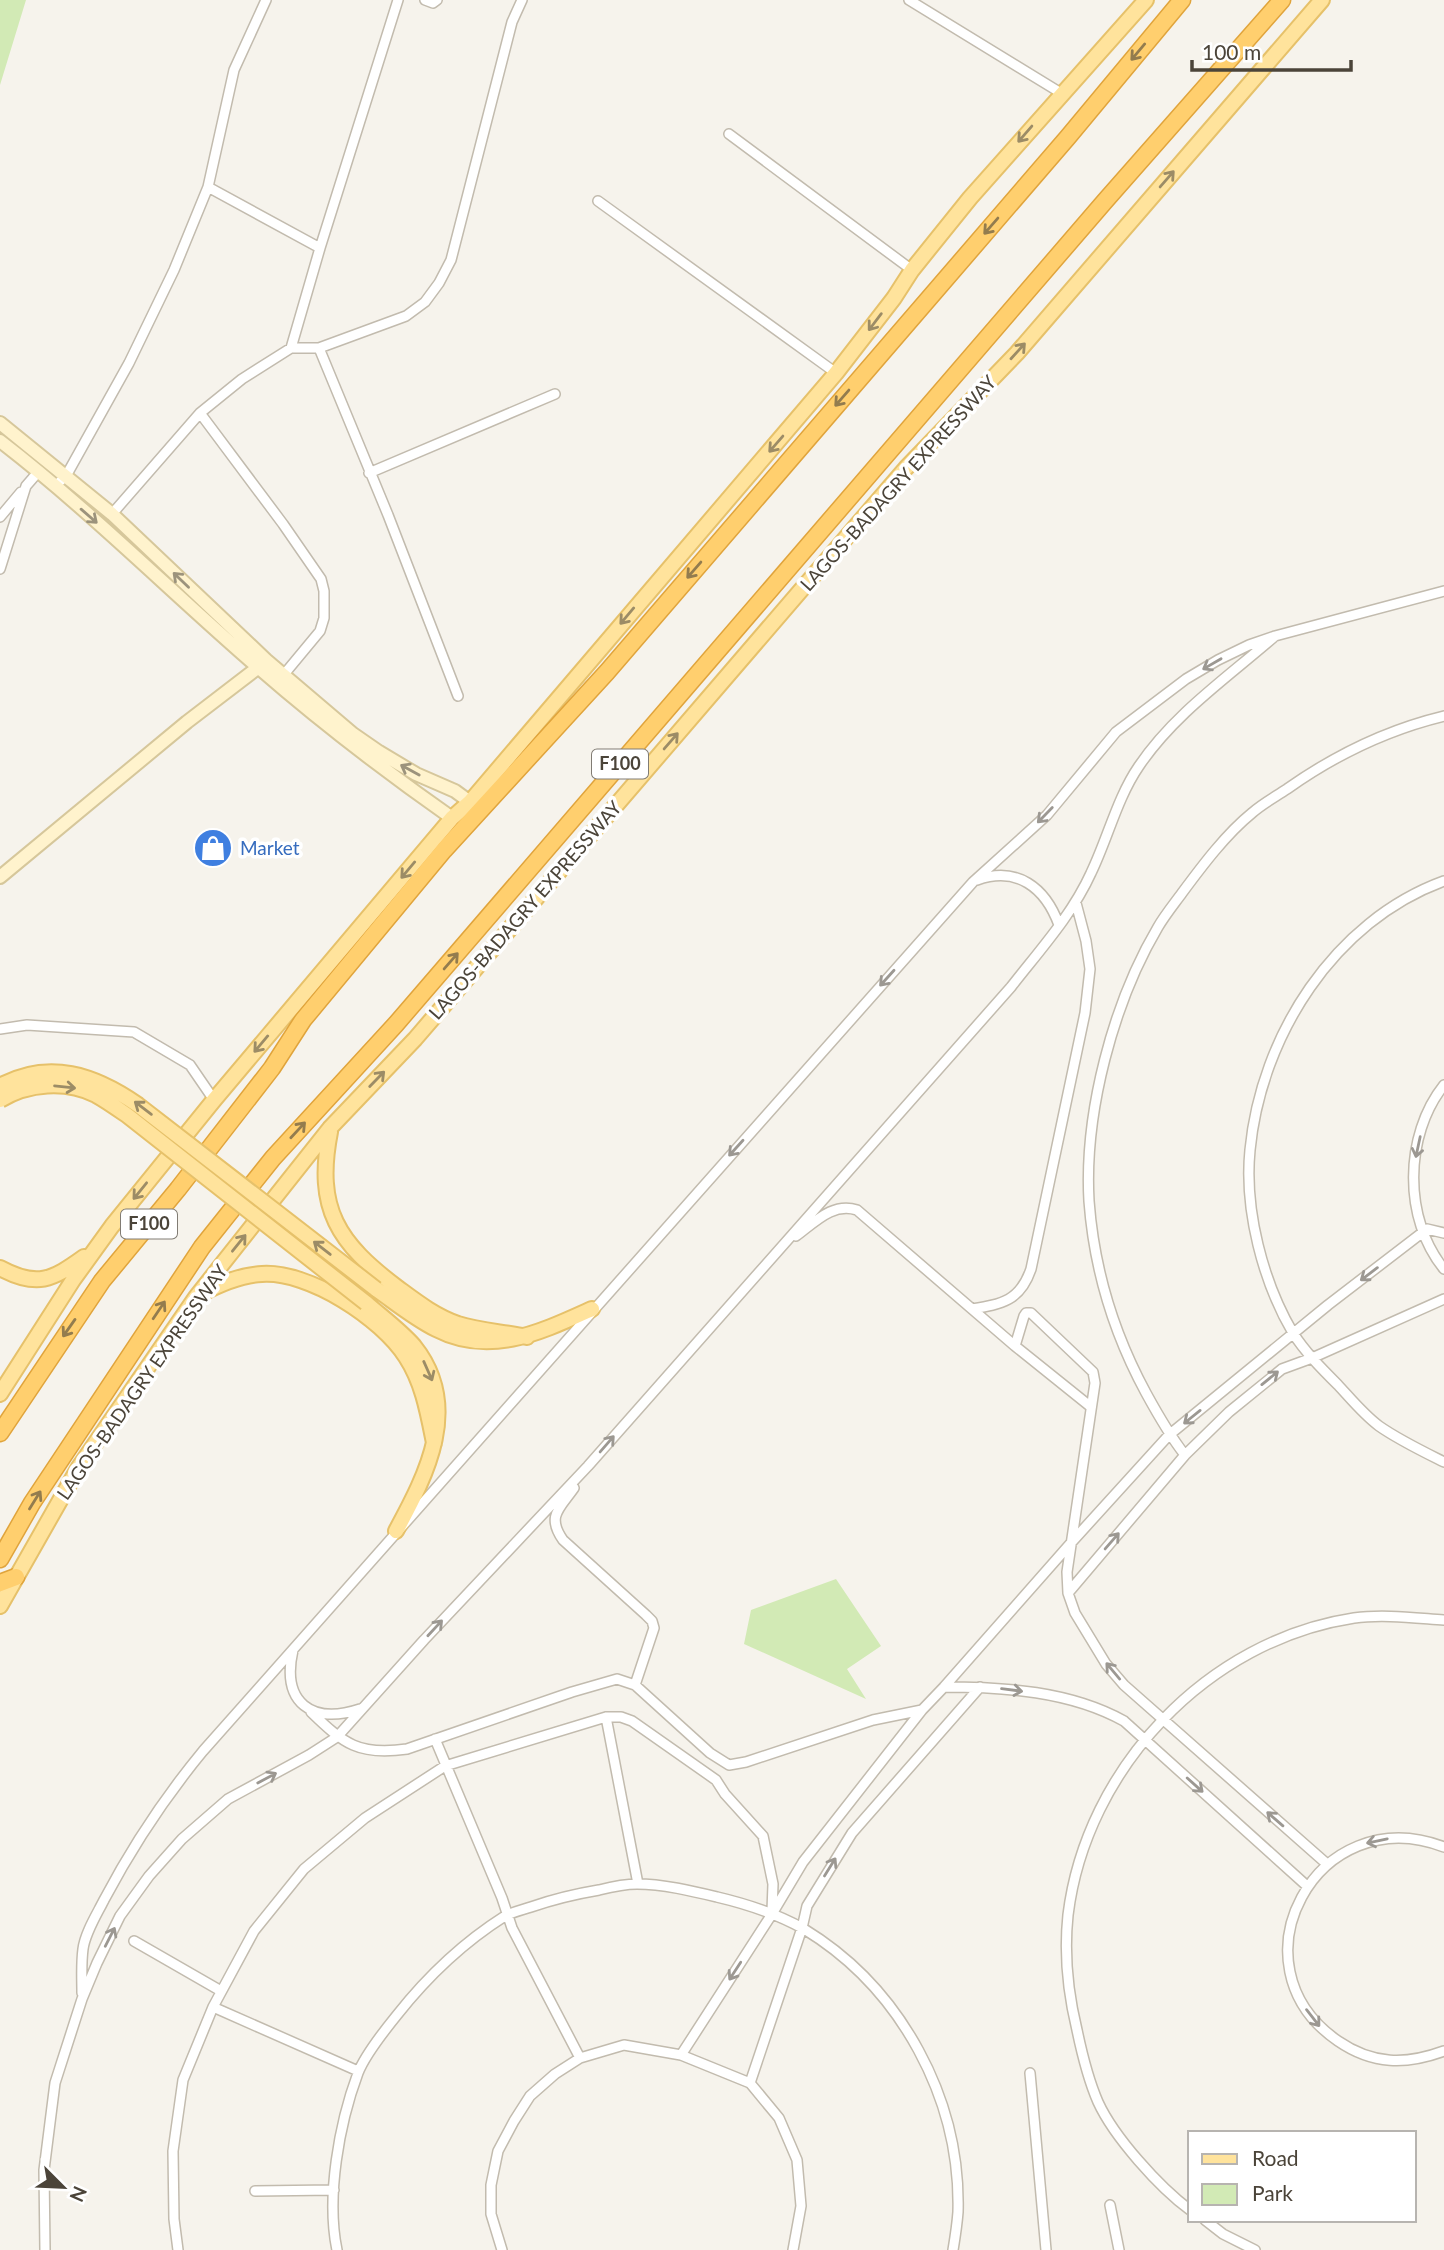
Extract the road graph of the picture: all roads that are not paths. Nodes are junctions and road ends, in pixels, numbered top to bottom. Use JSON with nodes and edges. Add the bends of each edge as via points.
{"nodes":[{"id":1,"x":266,"y":0,"type":"edge"},
{"id":2,"x":398,"y":0,"type":"edge"},
{"id":3,"x":425,"y":0,"type":"edge"},
{"id":4,"x":437,"y":0,"type":"edge"},
{"id":5,"x":522,"y":0,"type":"edge"},
{"id":6,"x":909,"y":0,"type":"edge"},
{"id":7,"x":1146,"y":0,"type":"edge"},
{"id":8,"x":1182,"y":0,"type":"edge"},
{"id":9,"x":1282,"y":0,"type":"edge"},
{"id":10,"x":1322,"y":0,"type":"edge"},
{"id":11,"x":1061,"y":93,"type":"junction"},
{"id":12,"x":729,"y":134,"type":"dead end"},
{"id":13,"x":208,"y":187,"type":"junction"},
{"id":14,"x":598,"y":201,"type":"dead end"},
{"id":15,"x":320,"y":248,"type":"junction"},
{"id":16,"x":912,"y":270,"type":"junction"},
{"id":17,"x":291,"y":348,"type":"junction"},
{"id":18,"x":319,"y":348,"type":"junction"},
{"id":19,"x":836,"y":373,"type":"junction"},
{"id":20,"x":555,"y":394,"type":"dead end"},
{"id":21,"x":200,"y":413,"type":"junction"},
{"id":22,"x":0,"y":423,"type":"edge"},
{"id":23,"x":0,"y":441,"type":"edge"},
{"id":24,"x":39,"y":471,"type":"junction"},
{"id":25,"x":369,"y":472,"type":"junction"},
{"id":26,"x":66,"y":476,"type":"junction"},
{"id":27,"x":26,"y":486,"type":"junction"},
{"id":28,"x":55,"y":486,"type":"junction"},
{"id":29,"x":112,"y":514,"type":"junction"},
{"id":30,"x":0,"y":517,"type":"edge"},
{"id":31,"x":123,"y":524,"type":"junction"},
{"id":32,"x":110,"y":535,"type":"junction"},
{"id":33,"x":0,"y":569,"type":"edge"},
{"id":34,"x":1444,"y":591,"type":"edge"},
{"id":35,"x":204,"y":610,"type":"junction"},
{"id":36,"x":1275,"y":636,"type":"junction"},
{"id":37,"x":263,"y":664,"type":"junction"},
{"id":38,"x":280,"y":679,"type":"junction"},
{"id":39,"x":458,"y":695,"type":"dead end"},
{"id":40,"x":1444,"y":716,"type":"edge"},
{"id":41,"x":470,"y":802,"type":"junction"},
{"id":42,"x":452,"y":818,"type":"junction"},
{"id":43,"x":0,"y":877,"type":"edge"},
{"id":44,"x":972,"y":881,"type":"junction"},
{"id":45,"x":1444,"y":881,"type":"edge"},
{"id":46,"x":1076,"y":903,"type":"junction"},
{"id":47,"x":1059,"y":925,"type":"junction"},
{"id":48,"x":0,"y":1029,"type":"edge"},
{"id":49,"x":1444,"y":1085,"type":"edge"},
{"id":50,"x":0,"y":1086,"type":"edge"},
{"id":51,"x":0,"y":1100,"type":"edge"},
{"id":52,"x":214,"y":1100,"type":"junction"},
{"id":53,"x":330,"y":1128,"type":"junction"},
{"id":54,"x":1423,"y":1232,"type":"junction"},
{"id":55,"x":1444,"y":1233,"type":"edge"},
{"id":56,"x":783,"y":1245,"type":"junction"},
{"id":57,"x":93,"y":1251,"type":"junction"},
{"id":58,"x":0,"y":1268,"type":"edge"},
{"id":59,"x":1444,"y":1269,"type":"edge"},
{"id":60,"x":196,"y":1297,"type":"junction"},
{"id":61,"x":1444,"y":1299,"type":"edge"},
{"id":62,"x":972,"y":1309,"type":"junction"},
{"id":63,"x":592,"y":1310,"type":"junction"},
{"id":64,"x":1294,"y":1334,"type":"junction"},
{"id":65,"x":527,"y":1337,"type":"junction"},
{"id":66,"x":1015,"y":1346,"type":"junction"},
{"id":67,"x":1312,"y":1358,"type":"junction"},
{"id":68,"x":0,"y":1394,"type":"edge"},
{"id":69,"x":1091,"y":1407,"type":"junction"},
{"id":70,"x":0,"y":1433,"type":"edge"},
{"id":71,"x":1169,"y":1435,"type":"junction"},
{"id":72,"x":434,"y":1443,"type":"junction"},
{"id":73,"x":1185,"y":1455,"type":"junction"},
{"id":74,"x":1444,"y":1462,"type":"edge"},
{"id":75,"x":588,"y":1466,"type":"junction"},
{"id":76,"x":396,"y":1531,"type":"junction"},
{"id":77,"x":1070,"y":1544,"type":"junction"},
{"id":78,"x":0,"y":1559,"type":"edge"},
{"id":79,"x":8,"y":1580,"type":"edge"},
{"id":80,"x":1068,"y":1593,"type":"junction"},
{"id":81,"x":0,"y":1606,"type":"edge"},
{"id":82,"x":1444,"y":1620,"type":"edge"},
{"id":83,"x":293,"y":1649,"type":"junction"},
{"id":84,"x":635,"y":1685,"type":"junction"},
{"id":85,"x":944,"y":1687,"type":"junction"},
{"id":86,"x":980,"y":1687,"type":"junction"},
{"id":87,"x":363,"y":1708,"type":"junction"},
{"id":88,"x":922,"y":1710,"type":"junction"},
{"id":89,"x":311,"y":1712,"type":"junction"},
{"id":90,"x":607,"y":1717,"type":"junction"},
{"id":91,"x":1162,"y":1719,"type":"junction"},
{"id":92,"x":337,"y":1737,"type":"junction"},
{"id":93,"x":435,"y":1738,"type":"junction"},
{"id":94,"x":1144,"y":1739,"type":"junction"},
{"id":95,"x":445,"y":1766,"type":"junction"},
{"id":96,"x":1444,"y":1847,"type":"edge"},
{"id":97,"x":1326,"y":1864,"type":"junction"},
{"id":98,"x":638,"y":1884,"type":"junction"},
{"id":99,"x":1307,"y":1886,"type":"junction"},
{"id":100,"x":772,"y":1914,"type":"junction"},
{"id":101,"x":507,"y":1915,"type":"junction"},
{"id":102,"x":802,"y":1928,"type":"junction"},
{"id":103,"x":134,"y":1941,"type":"dead end"},
{"id":104,"x":221,"y":1991,"type":"junction"},
{"id":105,"x":82,"y":1999,"type":"junction"},
{"id":106,"x":213,"y":2007,"type":"junction"},
{"id":107,"x":1444,"y":2051,"type":"edge"},
{"id":108,"x":681,"y":2055,"type":"junction"},
{"id":109,"x":580,"y":2058,"type":"junction"},
{"id":110,"x":358,"y":2071,"type":"junction"},
{"id":111,"x":1030,"y":2073,"type":"dead end"},
{"id":112,"x":750,"y":2083,"type":"junction"},
{"id":113,"x":255,"y":2190,"type":"dead end"},
{"id":114,"x":334,"y":2190,"type":"junction"},
{"id":115,"x":1110,"y":2206,"type":"dead end"},
{"id":116,"x":1188,"y":2208,"type":"edge"},
{"id":117,"x":1208,"y":2222,"type":"edge"},
{"id":118,"x":45,"y":2250,"type":"edge"},
{"id":119,"x":178,"y":2250,"type":"edge"},
{"id":120,"x":337,"y":2250,"type":"edge"},
{"id":121,"x":502,"y":2250,"type":"edge"},
{"id":122,"x":793,"y":2250,"type":"edge"},
{"id":123,"x":953,"y":2250,"type":"edge"},
{"id":124,"x":1046,"y":2250,"type":"edge"},
{"id":125,"x":1119,"y":2250,"type":"edge"},
{"id":126,"x":1255,"y":2250,"type":"edge"}],
"edges":[{"from":1,"to":13,"type":"street","via":[[234,69]]},
{"from":2,"to":15,"type":"street"},
{"from":3,"to":4,"type":"street"},
{"from":5,"to":18,"type":"street","via":[[512,22],[451,260],[439,283],[425,303],[406,316]]},
{"from":6,"to":11,"type":"street"},
{"from":7,"to":11,"type":"main road"},
{"from":8,"to":70,"type":"highway","number":"F100","one_way":true,"via":[[607,671],[444,850],[303,1020],[272,1068],[102,1281]]},
{"from":78,"to":9,"type":"highway","name":"LAGOS-BADAGRY EXPRESSWAY","number":"F100","one_way":true,"via":[[194,1257],[273,1158],[396,1024]]},
{"from":53,"to":10,"type":"main road","name":"LAGOS-BADAGRY EXPRESSWAY","one_way":true,"via":[[415,1039],[906,468],[1017,353]]},
{"from":11,"to":16,"type":"main road","one_way":true},
{"from":12,"to":16,"type":"street"},
{"from":13,"to":15,"type":"street"},
{"from":13,"to":26,"type":"street","via":[[129,363]]},
{"from":14,"to":19,"type":"street"},
{"from":15,"to":17,"type":"street"},
{"from":16,"to":19,"type":"main road","one_way":true},
{"from":17,"to":18,"type":"street"},
{"from":17,"to":21,"type":"street"},
{"from":18,"to":25,"type":"street"},
{"from":19,"to":41,"type":"main road","one_way":true},
{"from":20,"to":25,"type":"street"},
{"from":21,"to":29,"type":"street"},
{"from":21,"to":38,"type":"street","via":[[321,579],[324,618],[320,631]]},
{"from":22,"to":26,"type":"main road"},
{"from":23,"to":24,"type":"main road"},
{"from":24,"to":27,"type":"street"},
{"from":24,"to":28,"type":"main road"},
{"from":25,"to":39,"type":"street"},
{"from":26,"to":28,"type":"street"},
{"from":26,"to":29,"type":"main road"},
{"from":27,"to":30,"type":"street"},
{"from":27,"to":33,"type":"street"},
{"from":28,"to":32,"type":"main road","one_way":true},
{"from":29,"to":31,"type":"main road"},
{"from":31,"to":32,"type":"main road"},
{"from":35,"to":31,"type":"main road","one_way":true},
{"from":32,"to":35,"type":"main road"},
{"from":34,"to":36,"type":"street"},
{"from":35,"to":37,"type":"main road"},
{"from":36,"to":44,"type":"street","one_way":true,"via":[[1186,679],[1116,732],[1046,815]]},
{"from":36,"to":46,"type":"street","via":[[1182,715],[1138,767]]},
{"from":37,"to":38,"type":"main road"},
{"from":37,"to":43,"type":"main road"},
{"from":41,"to":38,"type":"main road","one_way":true,"via":[[379,752]]},
{"from":38,"to":42,"type":"main road","via":[[345,740]]},
{"from":40,"to":71,"type":"street","via":[[1359,745],[1251,813],[1202,865],[1158,927],[1128,989],[1104,1055],[1091,1130],[1089,1200],[1098,1264],[1114,1321]]},
{"from":41,"to":42,"type":"main road"},
{"from":42,"to":52,"type":"main road","one_way":true},
{"from":44,"to":47,"type":"street","via":[[997,875],[1020,879],[1047,899]]},
{"from":44,"to":63,"type":"street","one_way":true},
{"from":45,"to":64,"type":"street","via":[[1392,907],[1344,946],[1288,1023],[1264,1082],[1250,1151],[1253,1222],[1271,1285]]},
{"from":46,"to":47,"type":"street"},
{"from":46,"to":62,"type":"street","via":[[1090,969],[1085,1013],[1031,1269],[1022,1289],[1009,1300]]},
{"from":47,"to":56,"type":"street","via":[[1011,987]]},
{"from":48,"to":52,"type":"street","via":[[27,1025],[134,1032],[190,1065]]},
{"from":49,"to":54,"type":"street","one_way":true,"via":[[1426,1117],[1416,1150],[1416,1213]]},
{"from":65,"to":50,"type":"main road","one_way":true,"bridge":true,"via":[[486,1342],[452,1336],[418,1319],[103,1083],[50,1072]]},
{"from":51,"to":72,"type":"main road","one_way":true,"bridge":true,"via":[[14,1092],[49,1086],[95,1095],[366,1303],[398,1330],[426,1365],[436,1399]]},
{"from":52,"to":57,"type":"main road","one_way":true},
{"from":60,"to":53,"type":"main road","name":"LAGOS-BADAGRY EXPRESSWAY","one_way":true},
{"from":53,"to":65,"type":"main road","via":[[324,1167],[328,1202],[334,1220],[356,1252],[421,1306],[443,1318]]},
{"from":54,"to":55,"type":"street"},
{"from":54,"to":59,"type":"street"},
{"from":54,"to":64,"type":"street","one_way":true},
{"from":56,"to":62,"type":"street","via":[[831,1211],[857,1210]]},
{"from":75,"to":56,"type":"street","one_way":true},
{"from":57,"to":58,"type":"main road","via":[[53,1277],[22,1278]]},
{"from":57,"to":68,"type":"main road"},
{"from":60,"to":72,"type":"main road","via":[[233,1279],[264,1274],[299,1280],[335,1296],[376,1325],[405,1355],[425,1398]]},
{"from":60,"to":79,"type":"main road","name":"LAGOS-BADAGRY EXPRESSWAY"},
{"from":61,"to":67,"type":"street"},
{"from":62,"to":66,"type":"street"},
{"from":63,"to":65,"type":"main road"},
{"from":63,"to":76,"type":"street"},
{"from":64,"to":67,"type":"street"},
{"from":64,"to":71,"type":"street","one_way":true},
{"from":66,"to":69,"type":"street"},
{"from":66,"to":69,"type":"street","via":[[1024,1316],[1031,1313],[1093,1372]]},
{"from":73,"to":67,"type":"street","one_way":true,"via":[[1282,1369]]},
{"from":67,"to":74,"type":"street","via":[[1378,1425]]},
{"from":69,"to":77,"type":"street"},
{"from":71,"to":73,"type":"street"},
{"from":71,"to":77,"type":"street"},
{"from":72,"to":76,"type":"main road","via":[[426,1472]]},
{"from":80,"to":73,"type":"street","one_way":true},
{"from":75,"to":84,"type":"street","via":[[556,1512],[556,1530],[652,1621],[652,1637]]},
{"from":87,"to":75,"type":"street","one_way":true},
{"from":76,"to":83,"type":"street"},
{"from":77,"to":80,"type":"street"},
{"from":77,"to":85,"type":"street"},
{"from":79,"to":81,"type":"main road","name":"LAGOS-BADAGRY EXPRESSWAY"},
{"from":91,"to":80,"type":"street","one_way":true,"via":[[1106,1664],[1075,1614]]},
{"from":82,"to":91,"type":"street","via":[[1355,1618],[1300,1632],[1210,1677]]},
{"from":83,"to":89,"type":"street","via":[[289,1678]]},
{"from":83,"to":105,"type":"street","via":[[175,1785],[119,1871],[83,1947]]},
{"from":84,"to":88,"type":"street","via":[[729,1765],[873,1720]]},
{"from":84,"to":93,"type":"street","via":[[607,1681]]},
{"from":85,"to":86,"type":"street"},
{"from":85,"to":88,"type":"street"},
{"from":86,"to":94,"type":"street","one_way":true,"via":[[1036,1693],[1094,1707],[1124,1721]]},
{"from":102,"to":86,"type":"street","one_way":true,"via":[[807,1906],[852,1833]]},
{"from":87,"to":89,"type":"street","via":[[335,1714]]},
{"from":87,"to":92,"type":"street"},
{"from":88,"to":100,"type":"street","via":[[803,1862]]},
{"from":89,"to":92,"type":"street"},
{"from":90,"to":95,"type":"street"},
{"from":90,"to":98,"type":"street"},
{"from":90,"to":100,"type":"street","via":[[632,1721],[716,1780],[763,1836],[773,1884]]},
{"from":91,"to":94,"type":"street"},
{"from":97,"to":91,"type":"street","one_way":true},
{"from":92,"to":93,"type":"street","via":[[361,1748],[390,1751]]},
{"from":105,"to":92,"type":"street","one_way":true,"via":[[120,1916],[182,1839],[228,1799]]},
{"from":93,"to":95,"type":"street"},
{"from":94,"to":99,"type":"street","one_way":true},
{"from":94,"to":116,"type":"street","via":[[1096,1818],[1078,1867],[1068,1915],[1067,1967],[1083,2060],[1098,2103],[1149,2172]]},
{"from":95,"to":101,"type":"street"},
{"from":95,"to":104,"type":"street","via":[[365,1818],[304,1869],[254,1931]]},
{"from":96,"to":97,"type":"street","one_way":true,"via":[[1420,1839],[1375,1840]]},
{"from":97,"to":99,"type":"street"},
{"from":98,"to":100,"type":"street","via":[[688,1890]]},
{"from":98,"to":101,"type":"street","via":[[564,1896]]},
{"from":99,"to":107,"type":"street","one_way":true,"via":[[1291,1919],[1289,1960],[1300,2002],[1322,2030],[1372,2059],[1423,2059]]},
{"from":100,"to":102,"type":"street"},
{"from":100,"to":108,"type":"street","one_way":true},
{"from":101,"to":109,"type":"street"},
{"from":101,"to":110,"type":"street","via":[[421,1985]]},
{"from":102,"to":112,"type":"street"},
{"from":102,"to":123,"type":"street","via":[[841,1956],[883,1997],[916,2044],[941,2097],[955,2154],[958,2213]]},
{"from":103,"to":104,"type":"street"},
{"from":104,"to":106,"type":"street"},
{"from":105,"to":118,"type":"street","via":[[55,2083],[44,2170]]},
{"from":106,"to":110,"type":"street"},
{"from":106,"to":119,"type":"street","via":[[183,2080],[173,2151]]},
{"from":108,"to":109,"type":"street","via":[[624,2045]]},
{"from":108,"to":112,"type":"street"},
{"from":109,"to":121,"type":"street","via":[[530,2096],[498,2151],[491,2214]]},
{"from":110,"to":114,"type":"street","via":[[341,2132]]},
{"from":111,"to":124,"type":"street"},
{"from":112,"to":122,"type":"street","via":[[779,2118],[797,2160],[801,2206]]},
{"from":113,"to":114,"type":"street"},
{"from":114,"to":120,"type":"street"},
{"from":115,"to":125,"type":"street"},
{"from":117,"to":126,"type":"street"}]}
